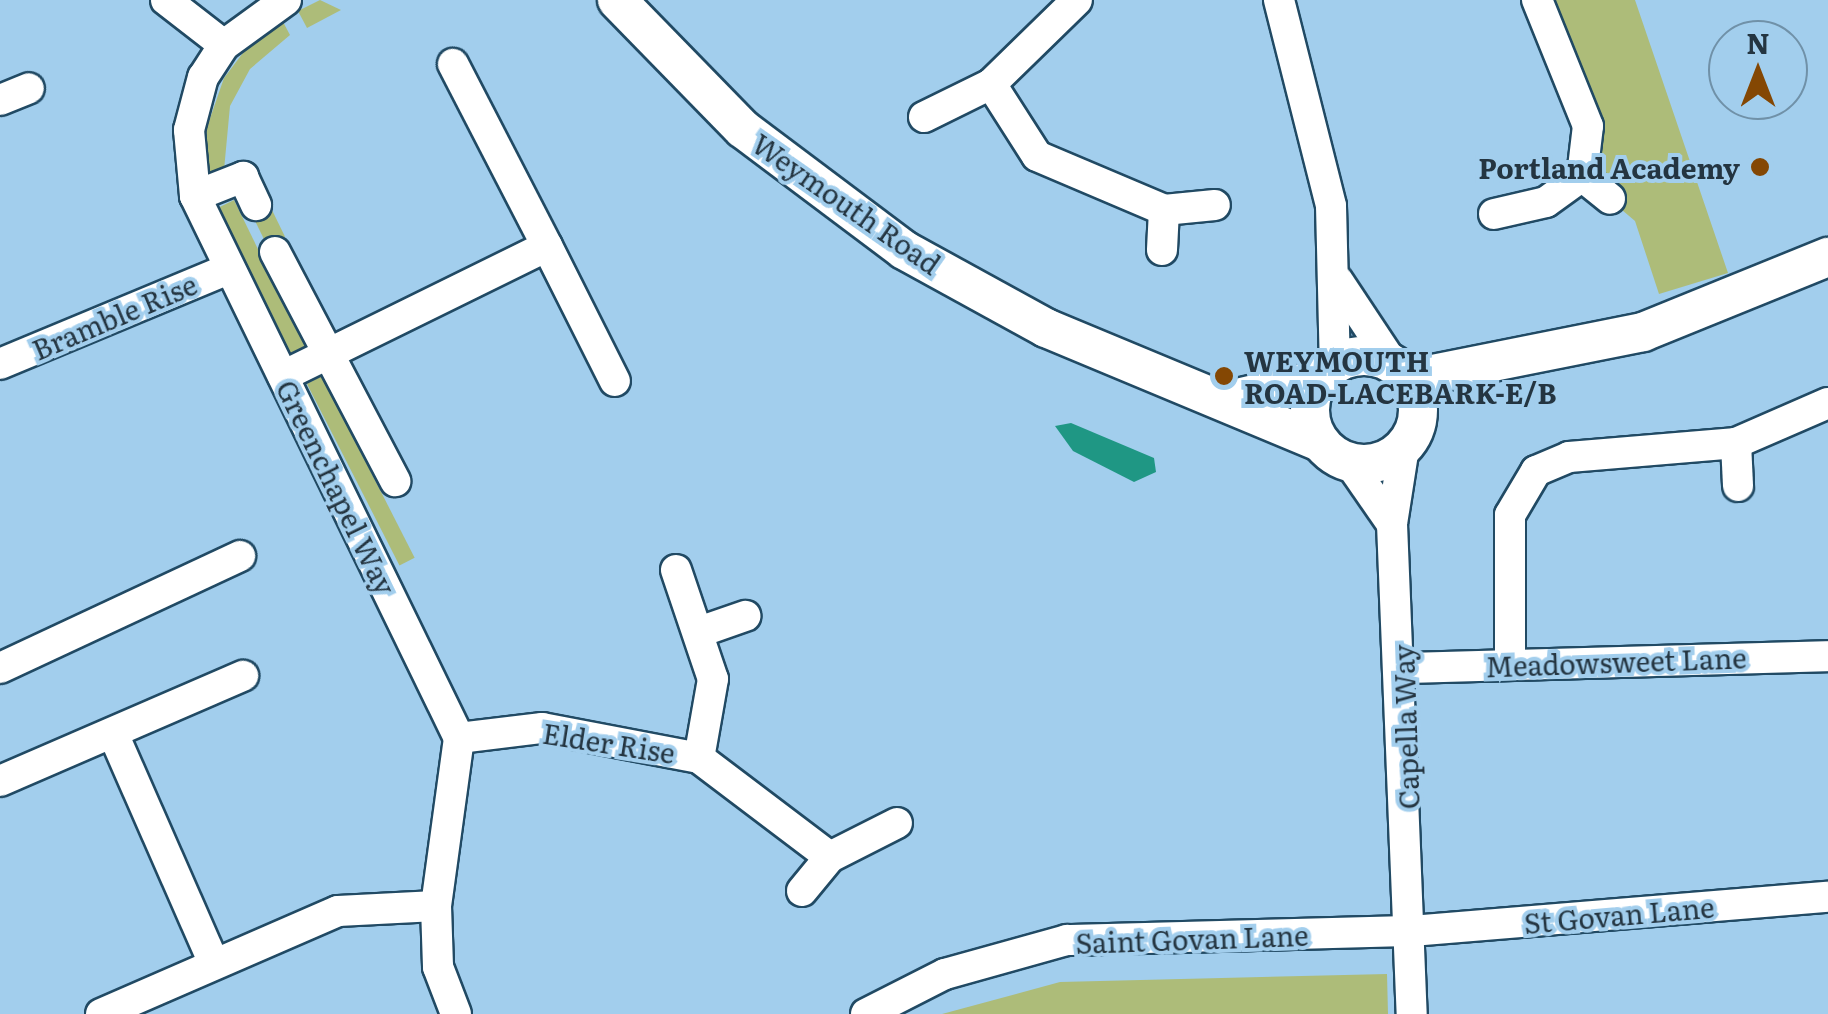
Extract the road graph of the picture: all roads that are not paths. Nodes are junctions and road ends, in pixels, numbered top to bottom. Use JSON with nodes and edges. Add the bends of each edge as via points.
{"nodes":[{"id":1,"x":166,"y":0,"type":"edge"},
{"id":2,"x":286,"y":0,"type":"edge"},
{"id":3,"x":618,"y":0,"type":"edge"},
{"id":4,"x":1078,"y":0,"type":"edge"},
{"id":5,"x":1279,"y":0,"type":"edge"},
{"id":6,"x":1538,"y":0,"type":"edge"},
{"id":7,"x":224,"y":45,"type":"junction"},
{"id":8,"x":453,"y":64,"type":"dead end"},
{"id":9,"x":990,"y":84,"type":"junction"},
{"id":10,"x":29,"y":88,"type":"dead end"},
{"id":11,"x":0,"y":100,"type":"edge"},
{"id":12,"x":924,"y":117,"type":"dead end"},
{"id":13,"x":1582,"y":176,"type":"junction"},
{"id":14,"x":195,"y":196,"type":"junction"},
{"id":15,"x":1610,"y":199,"type":"dead end"},
{"id":16,"x":256,"y":205,"type":"dead end"},
{"id":17,"x":1215,"y":205,"type":"dead end"},
{"id":18,"x":1164,"y":210,"type":"junction"},
{"id":19,"x":1494,"y":214,"type":"dead end"},
{"id":20,"x":547,"y":246,"type":"junction"},
{"id":21,"x":1162,"y":250,"type":"dead end"},
{"id":22,"x":276,"y":252,"type":"dead end"},
{"id":23,"x":1828,"y":257,"type":"edge"},
{"id":24,"x":228,"y":269,"type":"junction"},
{"id":25,"x":1338,"y":280,"type":"junction"},
{"id":26,"x":328,"y":354,"type":"junction"},
{"id":27,"x":1499,"y":362,"type":"junction"},
{"id":28,"x":0,"y":364,"type":"edge"},
{"id":29,"x":1400,"y":371,"type":"junction"},
{"id":30,"x":1327,"y":372,"type":"junction"},
{"id":31,"x":283,"y":376,"type":"junction"},
{"id":32,"x":615,"y":381,"type":"dead end"},
{"id":33,"x":1224,"y":401,"type":"junction"},
{"id":34,"x":1828,"y":403,"type":"edge"},
{"id":35,"x":1410,"y":435,"type":"junction"},
{"id":36,"x":1736,"y":444,"type":"junction"},
{"id":37,"x":1334,"y":452,"type":"junction"},
{"id":38,"x":395,"y":481,"type":"dead end"},
{"id":39,"x":1738,"y":486,"type":"dead end"},
{"id":40,"x":1392,"y":524,"type":"junction"},
{"id":41,"x":240,"y":556,"type":"dead end"},
{"id":42,"x":676,"y":570,"type":"dead end"},
{"id":43,"x":745,"y":616,"type":"dead end"},
{"id":44,"x":702,"y":631,"type":"junction"},
{"id":45,"x":1828,"y":656,"type":"edge"},
{"id":46,"x":1510,"y":665,"type":"junction"},
{"id":47,"x":0,"y":668,"type":"edge"},
{"id":48,"x":1405,"y":668,"type":"junction"},
{"id":49,"x":243,"y":676,"type":"dead end"},
{"id":50,"x":115,"y":738,"type":"junction"},
{"id":51,"x":459,"y":738,"type":"junction"},
{"id":52,"x":699,"y":758,"type":"junction"},
{"id":53,"x":0,"y":782,"type":"edge"},
{"id":54,"x":896,"y":823,"type":"dead end"},
{"id":55,"x":830,"y":857,"type":"junction"},
{"id":56,"x":802,"y":891,"type":"dead end"},
{"id":57,"x":1828,"y":896,"type":"edge"},
{"id":58,"x":436,"y":906,"type":"junction"},
{"id":59,"x":1411,"y":931,"type":"junction"},
{"id":60,"x":214,"y":963,"type":"junction"},
{"id":61,"x":101,"y":1014,"type":"edge"},
{"id":62,"x":456,"y":1014,"type":"edge"},
{"id":63,"x":866,"y":1014,"type":"edge"},
{"id":64,"x":1412,"y":1014,"type":"edge"}],
"edges":[{"from":1,"to":7,"type":"street"},
{"from":2,"to":7,"type":"street","name":"Greenchapel Way"},
{"from":3,"to":33,"type":"street","name":"Weymouth Road","via":[[744,130],[904,250],[1046,328]]},
{"from":4,"to":9,"type":"street"},
{"from":5,"to":25,"type":"street","via":[[1331,206]]},
{"from":6,"to":13,"type":"street","via":[[1588,126]]},
{"from":7,"to":14,"type":"street","name":"Greenchapel Way","via":[[203,77],[189,130]]},
{"from":8,"to":20,"type":"street"},
{"from":9,"to":12,"type":"street"},
{"from":9,"to":18,"type":"street","via":[[1037,156]]},
{"from":10,"to":11,"type":"street"},
{"from":13,"to":15,"type":"street"},
{"from":13,"to":19,"type":"street","via":[[1546,202]]},
{"from":14,"to":16,"type":"street","via":[[243,177]]},
{"from":14,"to":24,"type":"street","name":"Greenchapel Way"},
{"from":17,"to":18,"type":"street"},
{"from":18,"to":21,"type":"street"},
{"from":20,"to":26,"type":"street"},
{"from":20,"to":32,"type":"street"},
{"from":22,"to":26,"type":"street"},
{"from":23,"to":27,"type":"street","via":[[1643,332]]},
{"from":24,"to":28,"type":"street","name":"Bramble Rise"},
{"from":24,"to":31,"type":"street","name":"Greenchapel Way"},
{"from":25,"to":29,"type":"street"},
{"from":25,"to":30,"type":"street"},
{"from":26,"to":31,"type":"street"},
{"from":26,"to":38,"type":"street"},
{"from":27,"to":29,"type":"street"},
{"from":27,"to":35,"type":"street"},
{"from":29,"to":30,"type":"street","via":[[1364,356]]},
{"from":29,"to":35,"type":"street"},
{"from":30,"to":33,"type":"street"},
{"from":30,"to":37,"type":"street","via":[[1310,418]]},
{"from":31,"to":51,"type":"street","name":"Greenchapel Way"},
{"from":33,"to":37,"type":"street","name":"Weymouth Road"},
{"from":34,"to":36,"type":"street"},
{"from":35,"to":37,"type":"street","via":[[1378,462]]},
{"from":35,"to":40,"type":"street","name":"Capella Way"},
{"from":36,"to":39,"type":"street"},
{"from":36,"to":46,"type":"street","via":[[1569,457],[1526,479],[1510,514]]},
{"from":37,"to":40,"type":"street","name":"Capella Way"},
{"from":40,"to":48,"type":"street","name":"Capella Way"},
{"from":41,"to":47,"type":"street"},
{"from":42,"to":44,"type":"street","name":"Elder Rise"},
{"from":43,"to":44,"type":"street"},
{"from":44,"to":52,"type":"street","name":"Elder Rise","via":[[713,679]]},
{"from":45,"to":46,"type":"street","name":"Meadowsweet Lane"},
{"from":46,"to":48,"type":"street","name":"Meadowsweet Lane"},
{"from":48,"to":59,"type":"street","name":"Capella Way"},
{"from":49,"to":50,"type":"street"},
{"from":50,"to":53,"type":"street"},
{"from":50,"to":60,"type":"street"},
{"from":51,"to":52,"type":"street","name":"Elder Rise","via":[[542,728]]},
{"from":51,"to":58,"type":"street"},
{"from":52,"to":55,"type":"street","name":"Elder Rise"},
{"from":54,"to":55,"type":"street"},
{"from":55,"to":56,"type":"street"},
{"from":57,"to":59,"type":"street","name":"St Govan Lane"},
{"from":58,"to":60,"type":"street","via":[[338,911]]},
{"from":58,"to":62,"type":"street","via":[[438,966]]},
{"from":59,"to":63,"type":"street","name":"Saint Govan Lane","via":[[1067,940],[946,974]]},
{"from":59,"to":64,"type":"street","name":"Capella Way"},
{"from":60,"to":61,"type":"street"}]}
